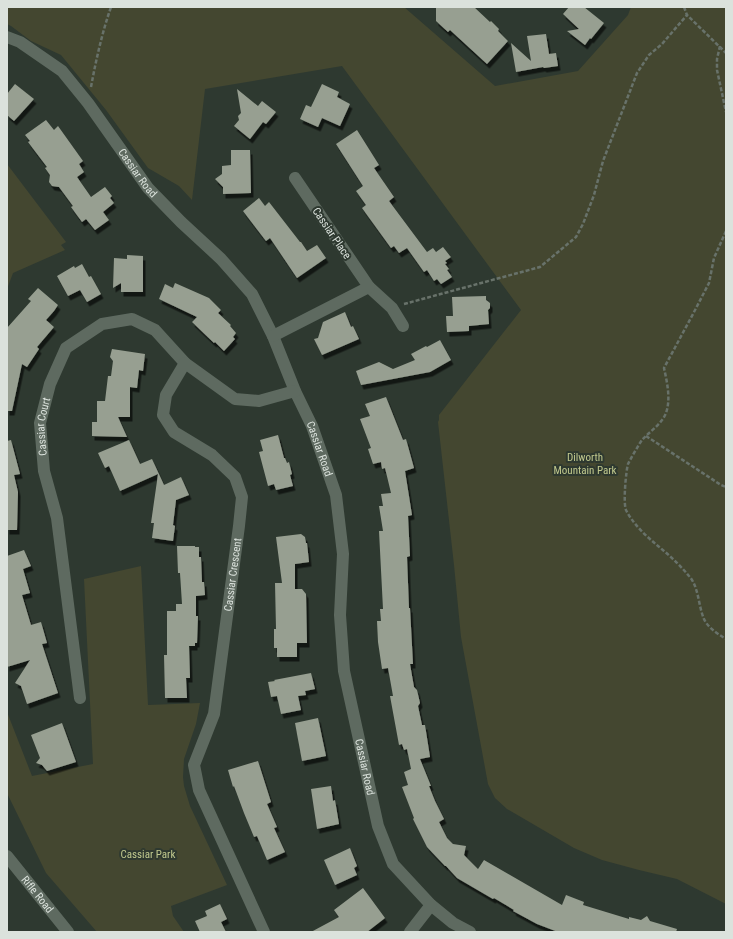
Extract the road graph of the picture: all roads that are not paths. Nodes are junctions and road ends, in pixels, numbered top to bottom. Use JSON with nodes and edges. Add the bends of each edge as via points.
{"nodes":[{"id":1,"x":7,"y":37,"type":"edge"},
{"id":2,"x":295,"y":178,"type":"dead end"},
{"id":3,"x":370,"y":288,"type":"junction"},
{"id":4,"x":403,"y":326,"type":"dead end"},
{"id":5,"x":273,"y":336,"type":"junction"},
{"id":6,"x":185,"y":363,"type":"junction"},
{"id":7,"x":295,"y":391,"type":"junction"},
{"id":8,"x":80,"y":698,"type":"dead end"},
{"id":9,"x":7,"y":856,"type":"edge"},
{"id":10,"x":431,"y":905,"type":"junction"},
{"id":11,"x":68,"y":932,"type":"edge"},
{"id":12,"x":264,"y":932,"type":"edge"},
{"id":13,"x":410,"y":932,"type":"edge"},
{"id":14,"x":470,"y":932,"type":"edge"}],
"edges":[{"from":1,"to":5,"type":"street","name":"Cassiar Road","via":[[20,42],[62,71],[148,188],[221,259],[252,294]]},
{"from":2,"to":3,"type":"street","name":"Cassiar Place"},
{"from":3,"to":4,"type":"street","name":"Cassiar Place","via":[[392,308]]},
{"from":3,"to":5,"type":"street"},
{"from":5,"to":7,"type":"street","name":"Cassiar Road"},
{"from":6,"to":7,"type":"street","via":[[234,399],[260,401]]},
{"from":6,"to":8,"type":"street","name":"Cassiar Court","via":[[155,330],[132,319],[102,324],[66,348],[50,384],[40,423],[44,471],[56,518]]},
{"from":6,"to":12,"type":"street","name":"Cassiar Crescent","via":[[166,395],[163,415],[174,432],[212,455],[235,477],[242,497],[214,714],[194,765],[199,790]]},
{"from":7,"to":10,"type":"street","name":"Cassiar Road","via":[[312,426],[336,495],[343,554],[340,615],[344,670],[378,826],[393,864]]},
{"from":9,"to":11,"type":"street","name":"Rifle Road"},
{"from":10,"to":13,"type":"street"},
{"from":10,"to":14,"type":"street","name":"Cassiar Road","via":[[453,923]]}]}
